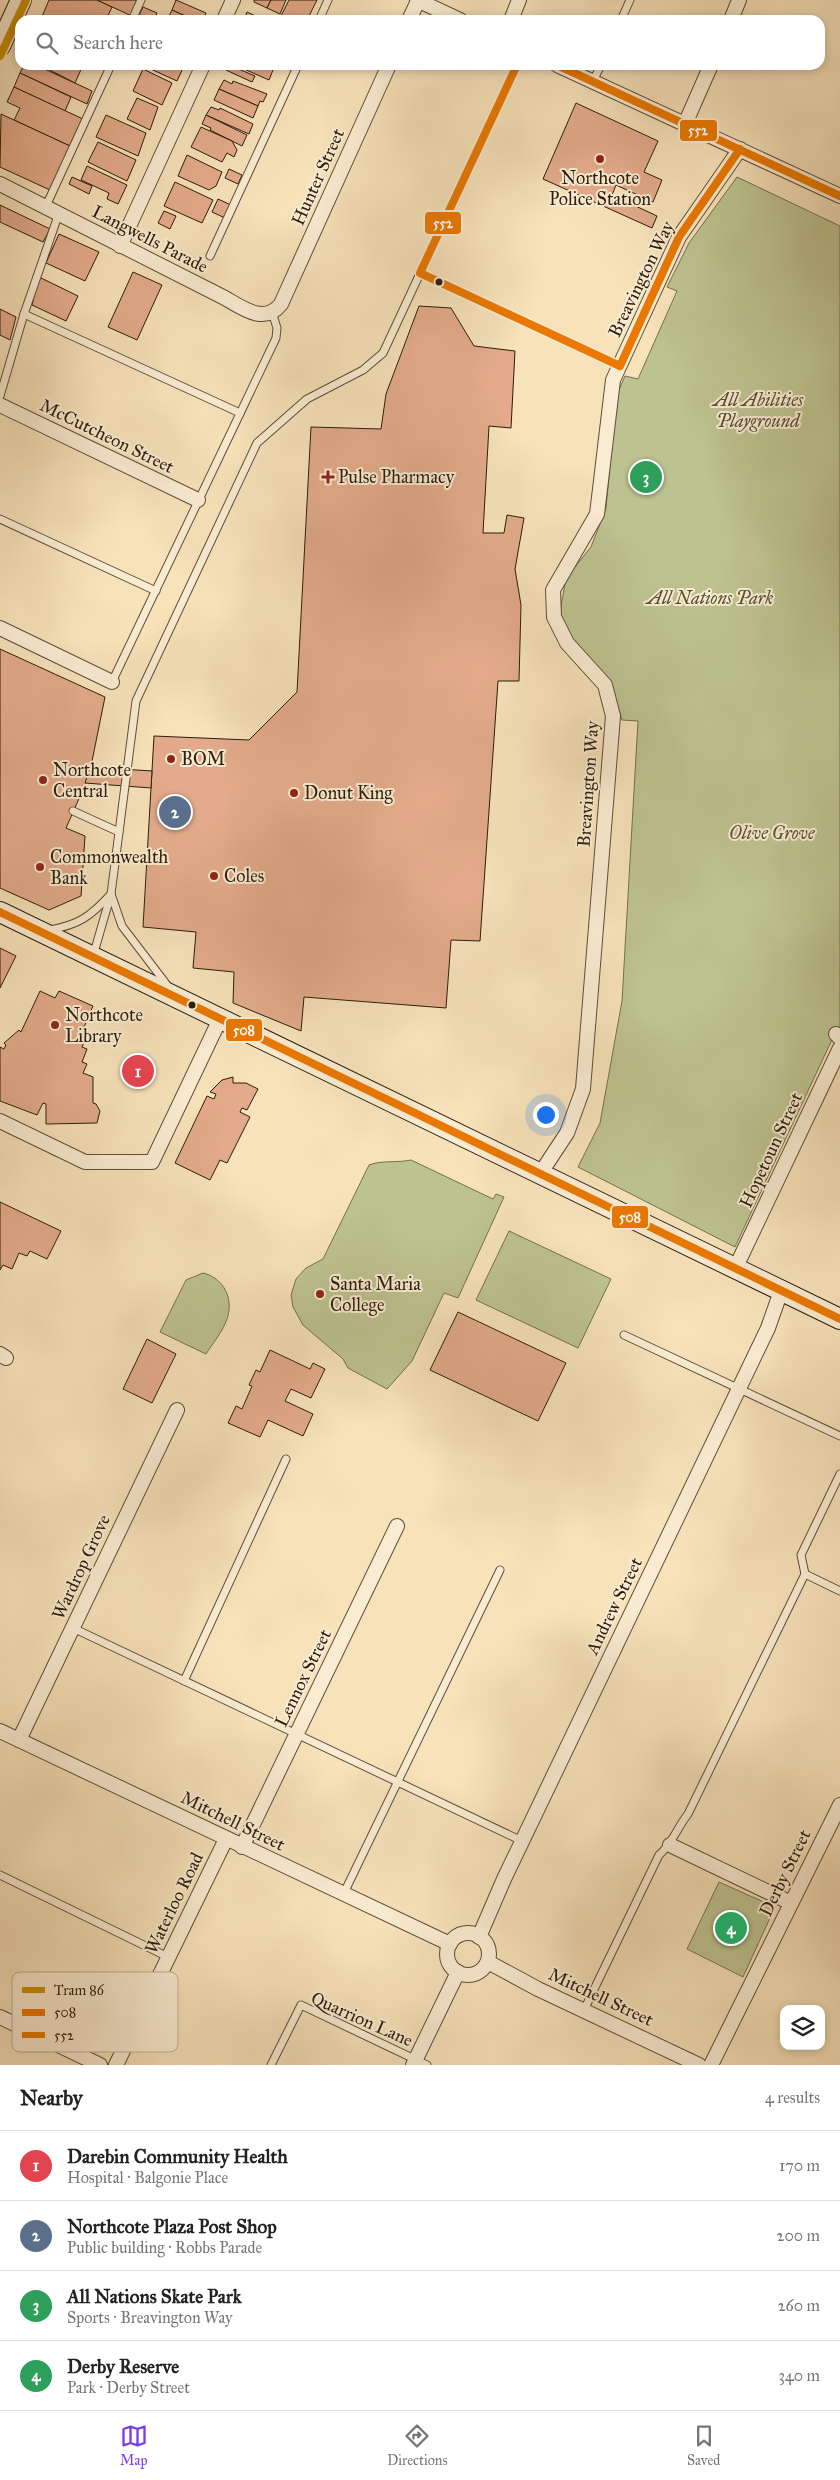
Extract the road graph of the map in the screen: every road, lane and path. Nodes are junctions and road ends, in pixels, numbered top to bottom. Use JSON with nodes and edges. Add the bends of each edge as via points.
{"nodes":[{"id":1,"x":21,"y":0,"type":"edge"},
{"id":2,"x":141,"y":0,"type":"edge"},
{"id":3,"x":233,"y":0,"type":"edge"},
{"id":4,"x":328,"y":0,"type":"edge"},
{"id":5,"x":417,"y":0,"type":"edge"},
{"id":6,"x":520,"y":0,"type":"edge"},
{"id":7,"x":630,"y":0,"type":"edge"},
{"id":8,"x":739,"y":0,"type":"edge"},
{"id":9,"x":134,"y":15,"type":"edge"},
{"id":10,"x":226,"y":15,"type":"edge"},
{"id":11,"x":321,"y":15,"type":"edge"},
{"id":12,"x":411,"y":15,"type":"edge"},
{"id":13,"x":449,"y":15,"type":"edge"},
{"id":14,"x":513,"y":15,"type":"edge"},
{"id":15,"x":623,"y":15,"type":"edge"},
{"id":16,"x":733,"y":15,"type":"edge"},
{"id":17,"x":0,"y":46,"type":"edge"},
{"id":18,"x":109,"y":70,"type":"edge"},
{"id":19,"x":201,"y":70,"type":"edge"},
{"id":20,"x":296,"y":70,"type":"edge"},
{"id":21,"x":387,"y":70,"type":"edge"},
{"id":22,"x":515,"y":70,"type":"edge"},
{"id":23,"x":568,"y":70,"type":"edge"},
{"id":24,"x":598,"y":70,"type":"edge"},
{"id":25,"x":709,"y":70,"type":"edge"},
{"id":26,"x":593,"y":82,"type":"junction"},
{"id":27,"x":685,"y":124,"type":"junction"},
{"id":28,"x":740,"y":149,"type":"junction"},
{"id":29,"x":0,"y":184,"type":"edge"},
{"id":30,"x":840,"y":196,"type":"edge"},
{"id":31,"x":52,"y":209,"type":"junction"},
{"id":32,"x":120,"y":246,"type":"junction"},
{"id":33,"x":210,"y":256,"type":"dead end"},
{"id":34,"x":420,"y":273,"type":"junction"},
{"id":35,"x":276,"y":308,"type":"junction"},
{"id":36,"x":24,"y":314,"type":"junction"},
{"id":37,"x":620,"y":366,"type":"junction"},
{"id":38,"x":0,"y":396,"type":"edge"},
{"id":39,"x":0,"y":405,"type":"edge"},
{"id":40,"x":240,"y":413,"type":"junction"},
{"id":41,"x":198,"y":500,"type":"junction"},
{"id":42,"x":0,"y":519,"type":"edge"},
{"id":43,"x":156,"y":591,"type":"junction"},
{"id":44,"x":0,"y":628,"type":"edge"},
{"id":45,"x":112,"y":682,"type":"joint"},
{"id":46,"x":73,"y":811,"type":"dead end"},
{"id":47,"x":119,"y":832,"type":"junction"},
{"id":48,"x":111,"y":894,"type":"junction"},
{"id":49,"x":0,"y":912,"type":"edge"},
{"id":50,"x":41,"y":932,"type":"junction"},
{"id":51,"x":93,"y":956,"type":"junction"},
{"id":52,"x":177,"y":997,"type":"junction"},
{"id":53,"x":220,"y":1018,"type":"junction"},
{"id":54,"x":840,"y":1048,"type":"edge"},
{"id":55,"x":0,"y":1121,"type":"edge"},
{"id":56,"x":540,"y":1174,"type":"junction"},
{"id":57,"x":735,"y":1269,"type":"junction"},
{"id":58,"x":781,"y":1291,"type":"junction"},
{"id":59,"x":840,"y":1319,"type":"edge"},
{"id":60,"x":624,"y":1335,"type":"dead end"},
{"id":61,"x":739,"y":1389,"type":"junction"},
{"id":62,"x":177,"y":1410,"type":"dead end"},
{"id":63,"x":840,"y":1436,"type":"edge"},
{"id":64,"x":286,"y":1459,"type":"dead end"},
{"id":65,"x":840,"y":1474,"type":"edge"},
{"id":66,"x":397,"y":1526,"type":"dead end"},
{"id":67,"x":500,"y":1570,"type":"dead end"},
{"id":68,"x":805,"y":1574,"type":"junction"},
{"id":69,"x":840,"y":1591,"type":"edge"},
{"id":70,"x":73,"y":1628,"type":"junction"},
{"id":71,"x":184,"y":1681,"type":"junction"},
{"id":72,"x":0,"y":1731,"type":"edge"},
{"id":73,"x":296,"y":1735,"type":"junction"},
{"id":74,"x":19,"y":1740,"type":"junction"},
{"id":75,"x":398,"y":1783,"type":"junction"},
{"id":76,"x":840,"y":1805,"type":"edge"},
{"id":77,"x":226,"y":1839,"type":"junction"},
{"id":78,"x":522,"y":1841,"type":"junction"},
{"id":79,"x":670,"y":1846,"type":"junction"},
{"id":80,"x":242,"y":1847,"type":"junction"},
{"id":81,"x":0,"y":1875,"type":"edge"},
{"id":82,"x":343,"y":1895,"type":"junction"},
{"id":83,"x":791,"y":1903,"type":"junction"},
{"id":84,"x":479,"y":1937,"type":"junction"},
{"id":85,"x":450,"y":1944,"type":"junction"},
{"id":86,"x":168,"y":1958,"type":"junction"},
{"id":87,"x":488,"y":1962,"type":"junction"},
{"id":88,"x":161,"y":1972,"type":"edge"},
{"id":89,"x":458,"y":1972,"type":"junction"},
{"id":90,"x":584,"y":2010,"type":"junction"},
{"id":91,"x":0,"y":2017,"type":"edge"},
{"id":92,"x":12,"y":2023,"type":"edge"},
{"id":93,"x":73,"y":2052,"type":"edge"},
{"id":94,"x":122,"y":2052,"type":"edge"},
{"id":95,"x":419,"y":2063,"type":"edge"},
{"id":96,"x":100,"y":2065,"type":"edge"},
{"id":97,"x":116,"y":2065,"type":"edge"},
{"id":98,"x":271,"y":2065,"type":"edge"},
{"id":99,"x":699,"y":2065,"type":"edge"},
{"id":100,"x":710,"y":2065,"type":"edge"}],
"edges":[{"from":1,"to":17,"type":"street"},
{"from":2,"to":9,"type":"lane"},
{"from":3,"to":10,"type":"street"},
{"from":4,"to":11,"type":"lane"},
{"from":5,"to":12,"type":"street"},
{"from":5,"to":13,"type":"street"},
{"from":6,"to":14,"type":"street"},
{"from":7,"to":15,"type":"lane"},
{"from":8,"to":16,"type":"street"},
{"from":18,"to":31,"type":"lane"},
{"from":19,"to":32,"type":"street"},
{"from":20,"to":33,"type":"lane"},
{"from":21,"to":35,"type":"street","name":"Hunter Street"},
{"from":22,"to":34,"type":"lane"},
{"from":23,"to":26,"type":"street"},
{"from":24,"to":26,"type":"lane"},
{"from":25,"to":27,"type":"street"},
{"from":26,"to":27,"type":"street"},
{"from":27,"to":28,"type":"street"},
{"from":28,"to":30,"type":"street"},
{"from":28,"to":37,"type":"street","name":"Breavington Way","via":[[679,237]]},
{"from":29,"to":31,"type":"street","name":"Langwells Parade"},
{"from":31,"to":32,"type":"street","name":"Langwells Parade"},
{"from":31,"to":36,"type":"lane"},
{"from":32,"to":35,"type":"street","name":"Langwells Parade","via":[[244,310],[259,314]]},
{"from":34,"to":37,"type":"lane"},
{"from":34,"to":47,"type":"lane","via":[[377,360],[307,399],[257,443],[136,701]]},
{"from":35,"to":40,"type":"lane","via":[[276,338]]},
{"from":36,"to":38,"type":"lane"},
{"from":36,"to":40,"type":"lane"},
{"from":37,"to":56,"type":"street","name":"Breavington Way","via":[[613,380],[597,514],[553,590],[554,617],[567,643],[605,685],[613,716],[583,1089],[567,1133]]},
{"from":39,"to":41,"type":"street","name":"McCutcheon Street"},
{"from":40,"to":41,"type":"lane"},
{"from":41,"to":43,"type":"lane"},
{"from":42,"to":43,"type":"lane"},
{"from":43,"to":45,"type":"lane"},
{"from":44,"to":45,"type":"street"},
{"from":46,"to":47,"type":"lane"},
{"from":47,"to":48,"type":"lane"},
{"from":48,"to":50,"type":"lane","via":[[93,914],[77,923]]},
{"from":48,"to":51,"type":"lane"},
{"from":48,"to":52,"type":"lane","via":[[122,926]]},
{"from":49,"to":50,"type":"street"},
{"from":50,"to":51,"type":"street"},
{"from":51,"to":52,"type":"street"},
{"from":52,"to":53,"type":"street"},
{"from":53,"to":55,"type":"street","via":[[152,1162],[85,1162]]},
{"from":53,"to":56,"type":"street"},
{"from":54,"to":57,"type":"street","name":"Hopetoun Street"},
{"from":56,"to":57,"type":"street"},
{"from":57,"to":58,"type":"street"},
{"from":58,"to":59,"type":"street"},
{"from":58,"to":61,"type":"street","name":"Andrew Street","via":[[768,1328]]},
{"from":60,"to":61,"type":"lane"},
{"from":61,"to":63,"type":"lane"},
{"from":61,"to":78,"type":"street","name":"Andrew Street"},
{"from":62,"to":70,"type":"street","name":"Wardrop Grove"},
{"from":64,"to":71,"type":"lane"},
{"from":65,"to":68,"type":"lane","via":[[801,1555]]},
{"from":66,"to":73,"type":"street","name":"Lennox Street"},
{"from":67,"to":75,"type":"lane"},
{"from":68,"to":69,"type":"lane"},
{"from":68,"to":79,"type":"lane"},
{"from":70,"to":71,"type":"lane"},
{"from":70,"to":74,"type":"street","name":"Wardrop Grove"},
{"from":71,"to":73,"type":"lane"},
{"from":72,"to":74,"type":"street","name":"Mitchell Street"},
{"from":73,"to":75,"type":"lane"},
{"from":73,"to":80,"type":"street","name":"Lennox Street"},
{"from":74,"to":77,"type":"street","name":"Mitchell Street"},
{"from":75,"to":78,"type":"lane"},
{"from":75,"to":82,"type":"lane"},
{"from":76,"to":83,"type":"street","name":"Derby Street"},
{"from":77,"to":80,"type":"street","name":"Mitchell Street"},
{"from":77,"to":86,"type":"street","name":"Waterloo Road"},
{"from":78,"to":84,"type":"street","name":"Andrew Street"},
{"from":79,"to":83,"type":"street"},
{"from":79,"to":90,"type":"lane","via":[[659,1855]]},
{"from":80,"to":82,"type":"street","name":"Mitchell Street"},
{"from":81,"to":86,"type":"lane"},
{"from":82,"to":85,"type":"street","name":"Mitchell Street"},
{"from":83,"to":100,"type":"street","name":"Derby Street"},
{"from":84,"to":85,"type":"street","via":[[461,1935]]},
{"from":84,"to":87,"type":"street","via":[[488,1948]]},
{"from":85,"to":89,"type":"street","via":[[449,1962]]},
{"from":86,"to":88,"type":"street","name":"Waterloo Road"},
{"from":87,"to":89,"type":"street","via":[[472,1975]]},
{"from":87,"to":90,"type":"street","name":"Mitchell Street"},
{"from":89,"to":95,"type":"street"},
{"from":90,"to":99,"type":"street","name":"Mitchell Street"},
{"from":91,"to":92,"type":"street"},
{"from":93,"to":96,"type":"street"},
{"from":94,"to":97,"type":"street","name":"Waterloo Road"},
{"from":95,"to":98,"type":"lane","name":"Quarrion Lane","via":[[300,2005]]}]}
